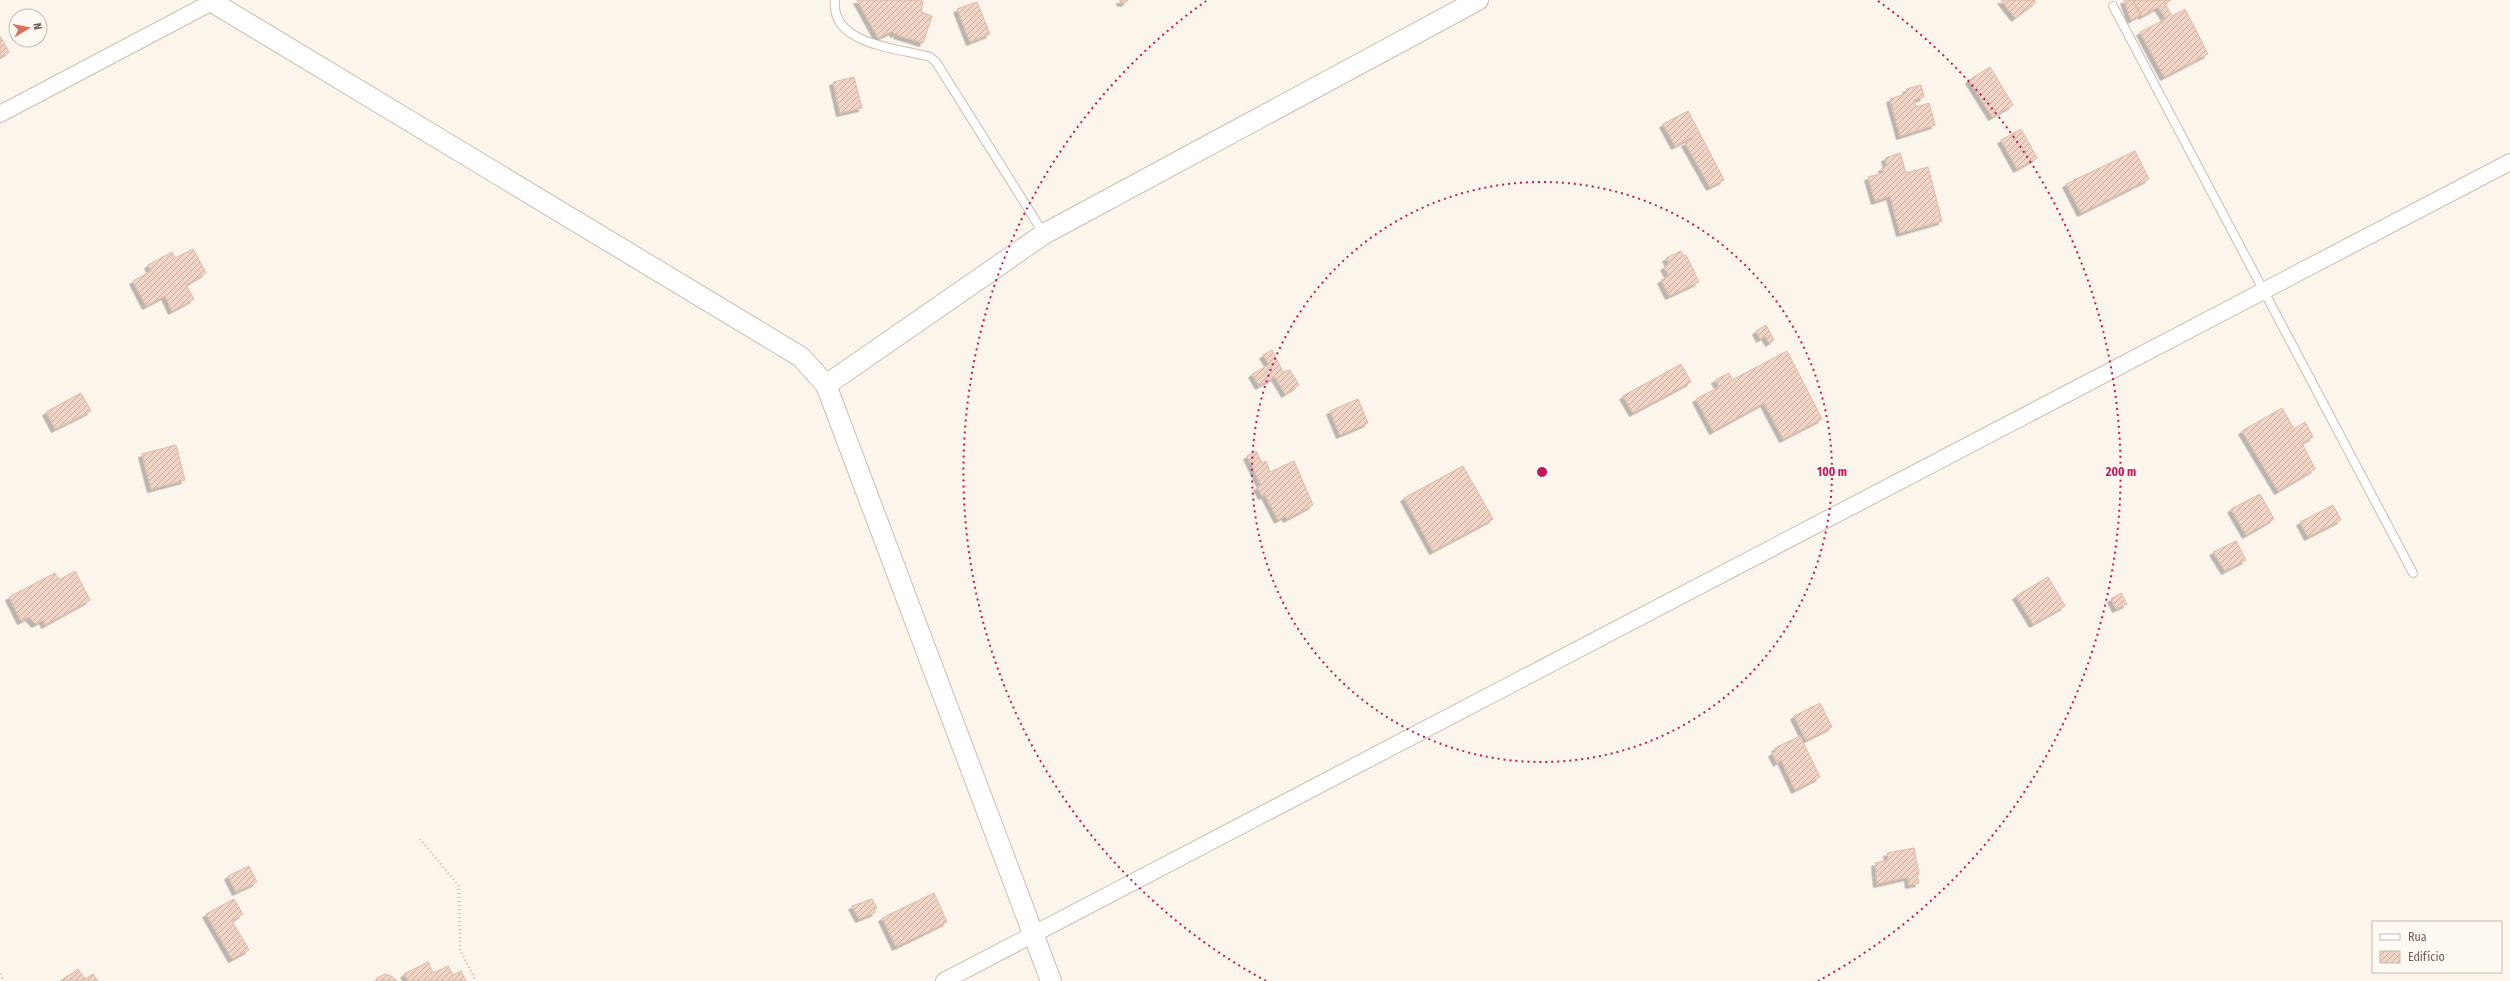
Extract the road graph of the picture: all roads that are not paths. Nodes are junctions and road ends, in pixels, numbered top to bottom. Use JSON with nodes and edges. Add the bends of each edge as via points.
{"nodes":[{"id":1,"x":835,"y":0,"type":"edge"},
{"id":2,"x":1478,"y":0,"type":"edge"},
{"id":3,"x":210,"y":1,"type":"edge"},
{"id":4,"x":2113,"y":6,"type":"dead end"},
{"id":5,"x":0,"y":114,"type":"edge"},
{"id":6,"x":2510,"y":162,"type":"edge"},
{"id":7,"x":1044,"y":234,"type":"junction"},
{"id":8,"x":2263,"y":290,"type":"junction"},
{"id":9,"x":826,"y":385,"type":"junction"},
{"id":10,"x":2413,"y":573,"type":"dead end"},
{"id":11,"x":1034,"y":934,"type":"junction"},
{"id":12,"x":944,"y":981,"type":"edge"},
{"id":13,"x":1051,"y":981,"type":"edge"}],
"edges":[{"from":1,"to":7,"type":"lane","via":[[834,12],[838,22],[858,38],[930,57],[936,62]]},
{"from":2,"to":7,"type":"street"},
{"from":3,"to":5,"type":"street"},
{"from":3,"to":9,"type":"street","via":[[800,357]]},
{"from":4,"to":8,"type":"lane"},
{"from":6,"to":8,"type":"street"},
{"from":7,"to":9,"type":"street"},
{"from":8,"to":10,"type":"lane"},
{"from":8,"to":11,"type":"street"},
{"from":9,"to":11,"type":"street"},
{"from":11,"to":12,"type":"street"},
{"from":11,"to":13,"type":"street"}]}
